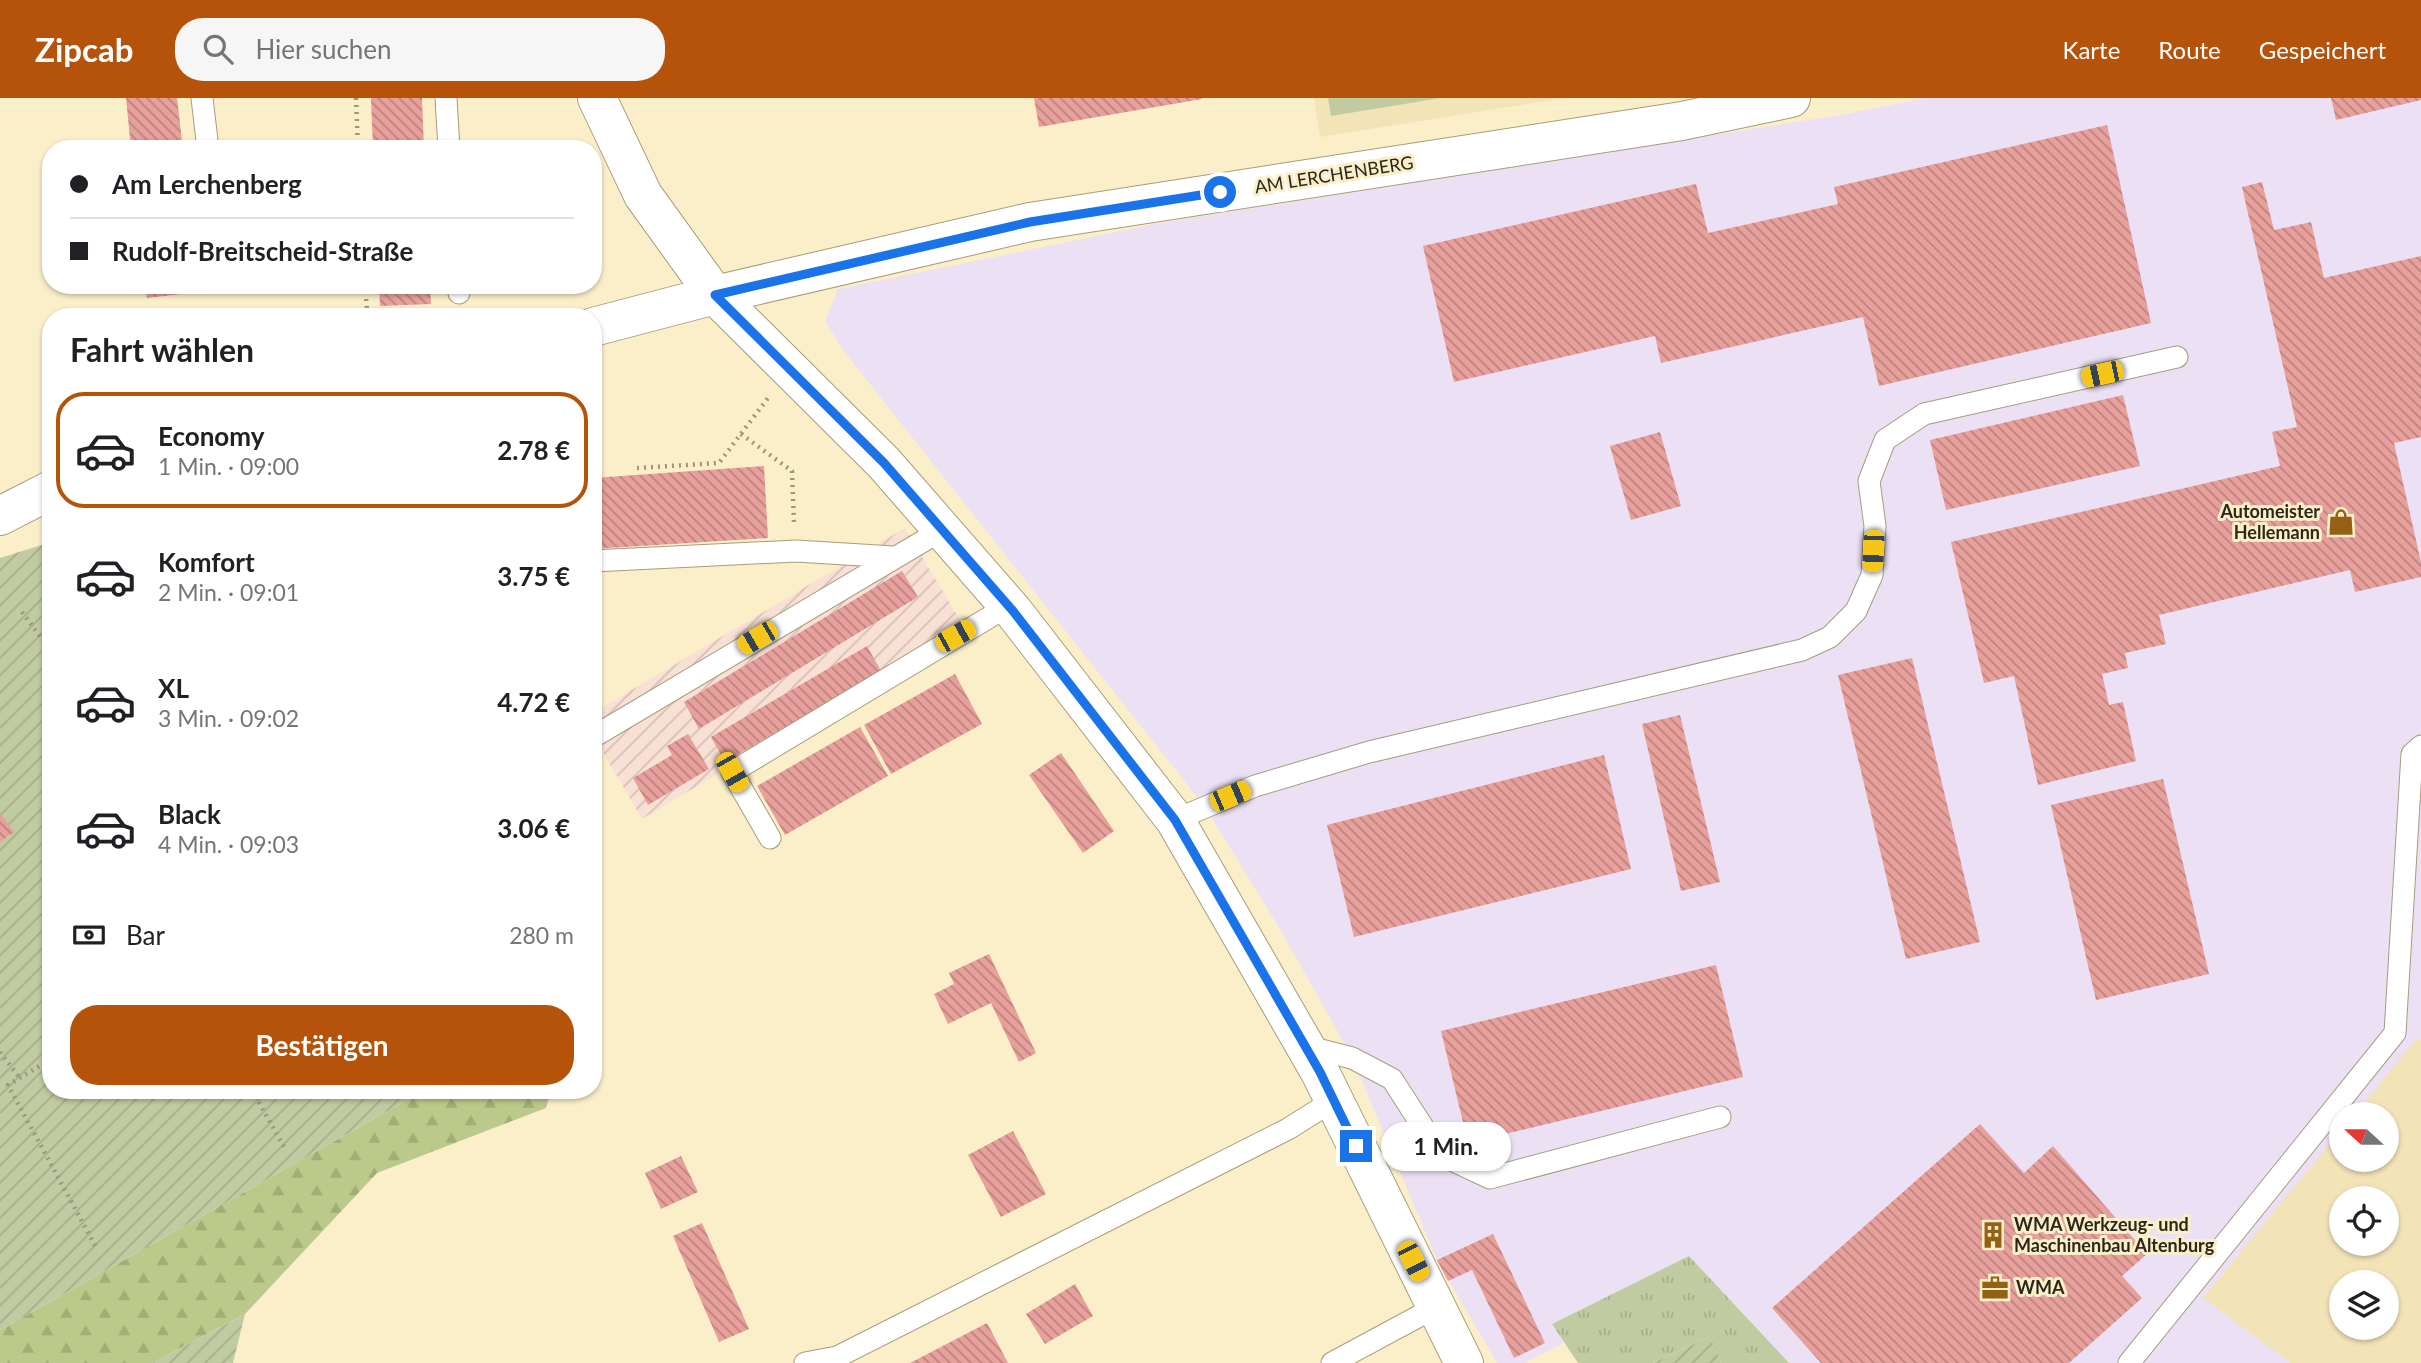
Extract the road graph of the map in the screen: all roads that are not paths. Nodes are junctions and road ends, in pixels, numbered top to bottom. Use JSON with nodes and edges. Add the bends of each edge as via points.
{"nodes":[{"id":1,"x":202,"y":98,"type":"edge"},
{"id":2,"x":446,"y":98,"type":"edge"},
{"id":3,"x":597,"y":98,"type":"edge"},
{"id":4,"x":1791,"y":98,"type":"edge"},
{"id":5,"x":1680,"y":110,"type":"edge"},
{"id":6,"x":207,"y":140,"type":"edge"},
{"id":7,"x":448,"y":140,"type":"edge"},
{"id":8,"x":715,"y":295,"type":"junction"},
{"id":9,"x":602,"y":325,"type":"edge"},
{"id":10,"x":2178,"y":357,"type":"dead end"},
{"id":11,"x":42,"y":495,"type":"edge"},
{"id":12,"x":0,"y":516,"type":"edge"},
{"id":13,"x":942,"y":530,"type":"junction"},
{"id":14,"x":894,"y":557,"type":"junction"},
{"id":15,"x":602,"y":561,"type":"edge"},
{"id":16,"x":1008,"y":606,"type":"junction"},
{"id":17,"x":602,"y":732,"type":"edge"},
{"id":18,"x":2421,"y":746,"type":"edge"},
{"id":19,"x":1175,"y":820,"type":"junction"},
{"id":20,"x":770,"y":838,"type":"dead end"},
{"id":21,"x":1305,"y":1046,"type":"junction"},
{"id":22,"x":1334,"y":1100,"type":"junction"},
{"id":23,"x":1720,"y":1116,"type":"dead end"},
{"id":24,"x":1436,"y":1307,"type":"junction"},
{"id":25,"x":805,"y":1363,"type":"edge"},
{"id":26,"x":1332,"y":1363,"type":"edge"},
{"id":27,"x":1464,"y":1363,"type":"edge"},
{"id":28,"x":2129,"y":1363,"type":"edge"}],
"edges":[{"from":1,"to":6,"type":"lane"},
{"from":2,"to":7,"type":"lane"},
{"from":3,"to":8,"type":"street","via":[[643,195]]},
{"from":4,"to":5,"type":"street","name":"AM LERCHENBERG"},
{"from":5,"to":8,"type":"street","name":"AM LERCHENBERG","via":[[1030,222]]},
{"from":8,"to":9,"type":"street","name":"AM LERCHENBERG"},
{"from":8,"to":13,"type":"street","via":[[884,463]]},
{"from":10,"to":19,"type":"lane","via":[[1924,414],[1885,440],[1869,481],[1875,526],[1872,575],[1856,611],[1830,637],[1802,650],[1369,752],[1255,786]]},
{"from":11,"to":12,"type":"street"},
{"from":13,"to":14,"type":"lane"},
{"from":13,"to":16,"type":"street"},
{"from":14,"to":15,"type":"lane","via":[[796,551]]},
{"from":14,"to":17,"type":"lane"},
{"from":16,"to":19,"type":"street"},
{"from":16,"to":20,"type":"lane","via":[[732,772]]},
{"from":18,"to":28,"type":"lane","via":[[2412,754],[2395,1033]]},
{"from":19,"to":21,"type":"street"},
{"from":21,"to":22,"type":"street"},
{"from":21,"to":23,"type":"lane","via":[[1352,1058],[1392,1079],[1441,1154],[1490,1178]]},
{"from":22,"to":24,"type":"street"},
{"from":22,"to":25,"type":"lane","via":[[1288,1129],[837,1357]]},
{"from":24,"to":26,"type":"lane"},
{"from":24,"to":27,"type":"street"}]}
